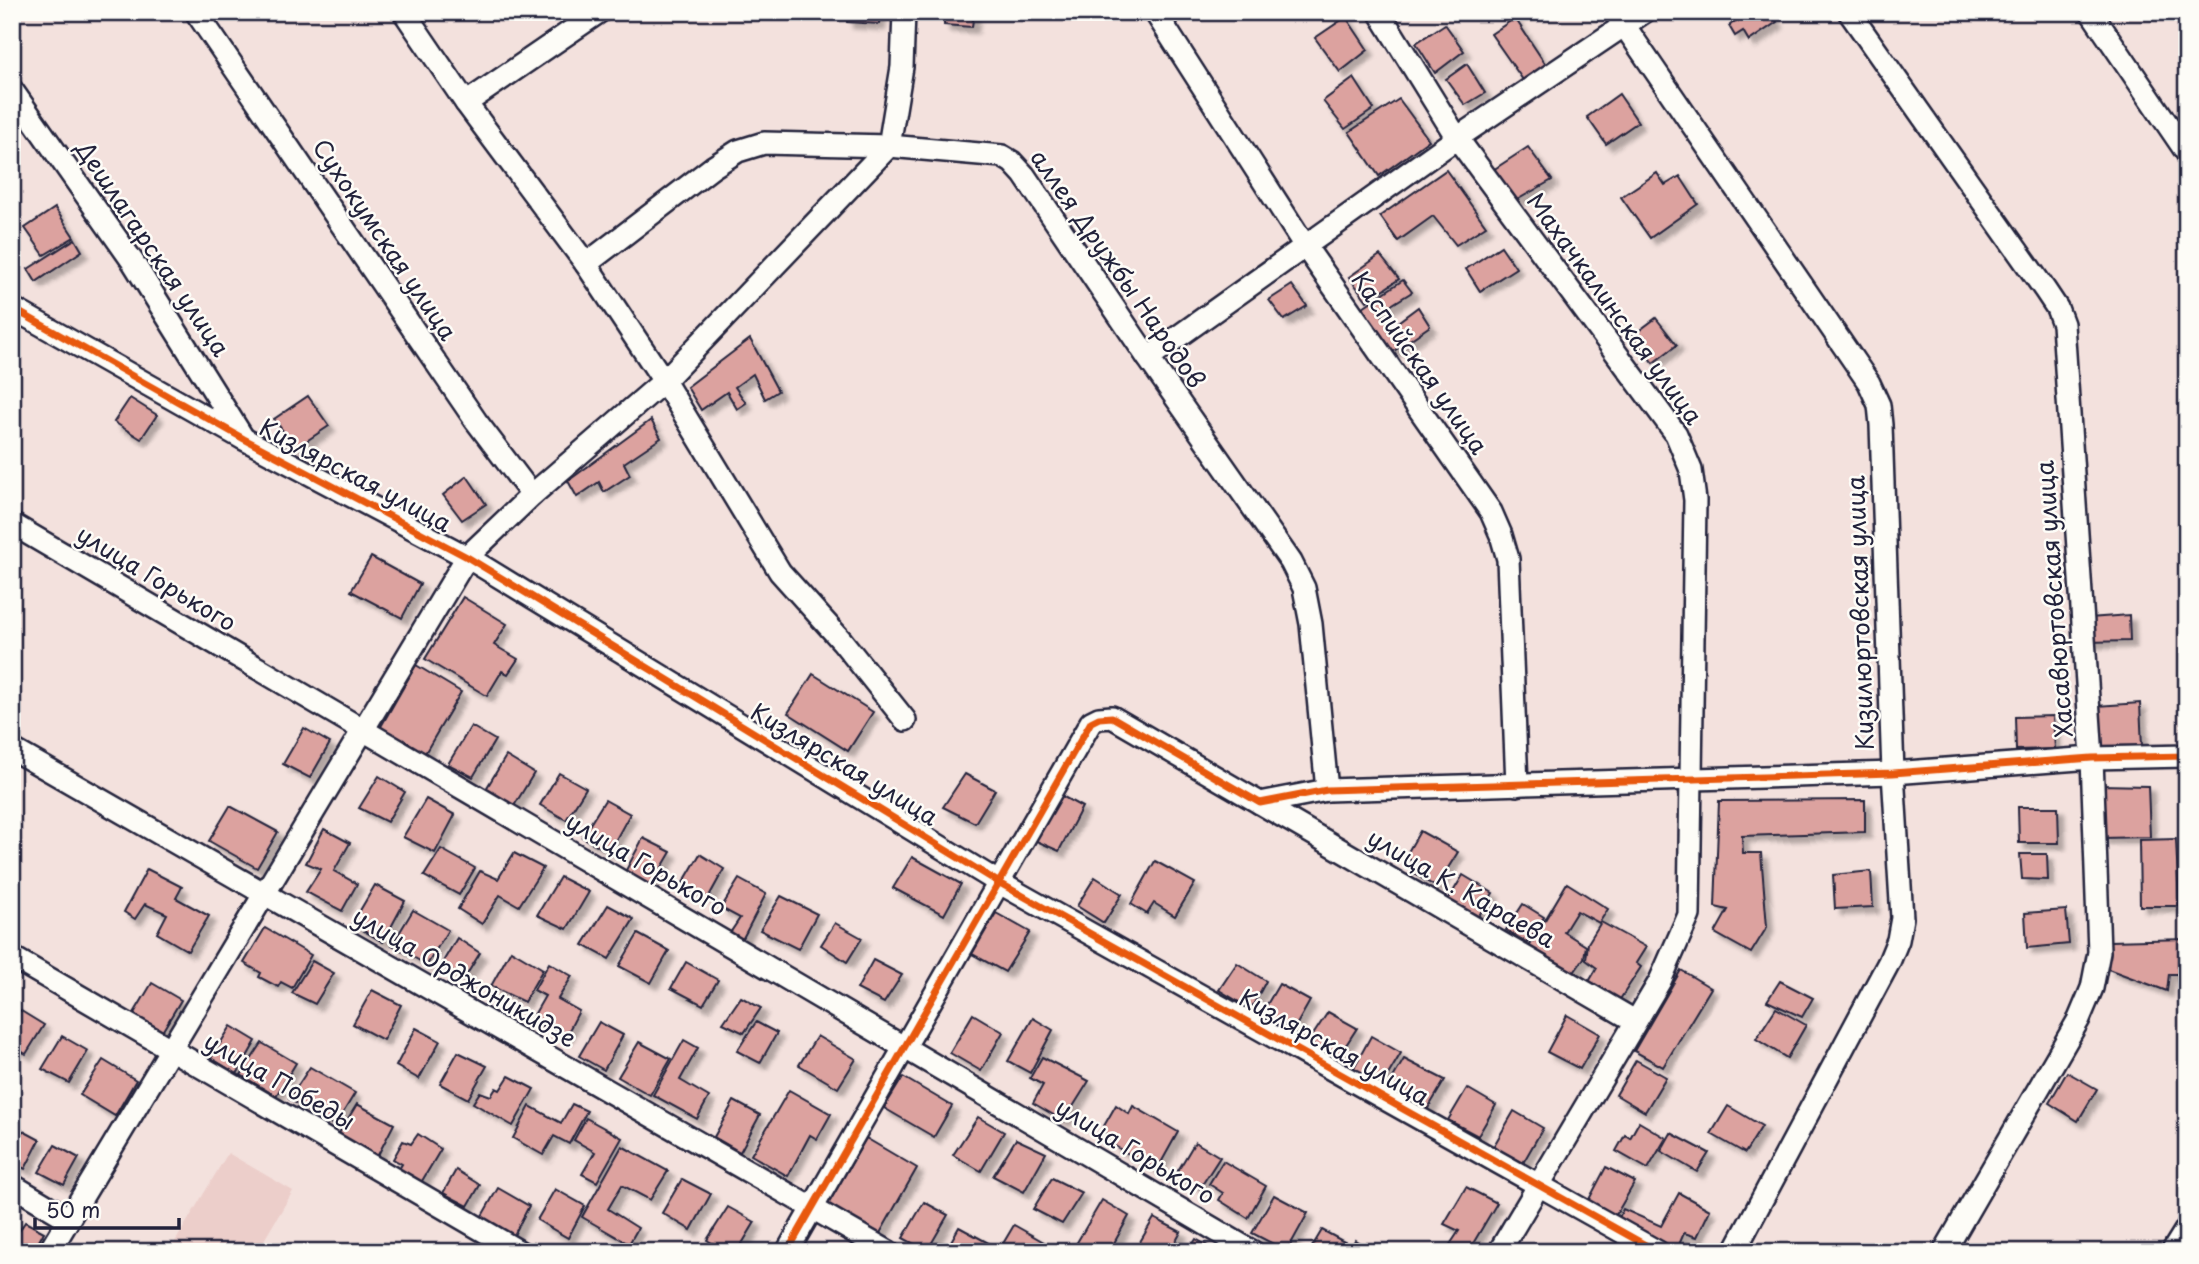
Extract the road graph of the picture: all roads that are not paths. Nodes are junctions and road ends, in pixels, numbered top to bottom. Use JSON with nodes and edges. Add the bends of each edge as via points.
{"nodes":[{"id":1,"x":197,"y":12,"type":"edge"},
{"id":2,"x":404,"y":12,"type":"edge"},
{"id":3,"x":599,"y":12,"type":"edge"},
{"id":4,"x":904,"y":12,"type":"edge"},
{"id":5,"x":1155,"y":12,"type":"edge"},
{"id":6,"x":1379,"y":12,"type":"edge"},
{"id":7,"x":1644,"y":12,"type":"edge"},
{"id":8,"x":1849,"y":12,"type":"edge"},
{"id":9,"x":2091,"y":12,"type":"edge"},
{"id":10,"x":1620,"y":19,"type":"edge"},
{"id":11,"x":12,"y":90,"type":"edge"},
{"id":12,"x":466,"y":103,"type":"junction"},
{"id":13,"x":1457,"y":138,"type":"junction"},
{"id":14,"x":889,"y":146,"type":"junction"},
{"id":15,"x":2187,"y":153,"type":"edge"},
{"id":16,"x":1305,"y":246,"type":"junction"},
{"id":17,"x":586,"y":264,"type":"junction"},
{"id":18,"x":12,"y":308,"type":"edge"},
{"id":19,"x":1148,"y":358,"type":"junction"},
{"id":20,"x":664,"y":381,"type":"junction"},
{"id":21,"x":244,"y":439,"type":"junction"},
{"id":22,"x":532,"y":495,"type":"junction"},
{"id":23,"x":12,"y":524,"type":"edge"},
{"id":24,"x":467,"y":557,"type":"junction"},
{"id":25,"x":905,"y":720,"type":"dead end"},
{"id":26,"x":363,"y":732,"type":"junction"},
{"id":27,"x":12,"y":749,"type":"edge"},
{"id":28,"x":2187,"y":756,"type":"edge"},
{"id":29,"x":2092,"y":758,"type":"junction"},
{"id":30,"x":1893,"y":773,"type":"junction"},
{"id":31,"x":1690,"y":778,"type":"junction"},
{"id":32,"x":1517,"y":785,"type":"junction"},
{"id":33,"x":1326,"y":789,"type":"junction"},
{"id":34,"x":1261,"y":803,"type":"junction"},
{"id":35,"x":998,"y":882,"type":"junction"},
{"id":36,"x":264,"y":893,"type":"junction"},
{"id":37,"x":12,"y":957,"type":"edge"},
{"id":38,"x":1635,"y":1020,"type":"junction"},
{"id":39,"x":905,"y":1045,"type":"junction"},
{"id":40,"x":171,"y":1049,"type":"junction"},
{"id":41,"x":1538,"y":1184,"type":"junction"},
{"id":42,"x":12,"y":1185,"type":"edge"},
{"id":43,"x":812,"y":1208,"type":"junction"},
{"id":44,"x":69,"y":1219,"type":"junction"},
{"id":45,"x":2187,"y":1228,"type":"edge"},
{"id":46,"x":49,"y":1252,"type":"edge"},
{"id":47,"x":520,"y":1252,"type":"edge"},
{"id":48,"x":787,"y":1252,"type":"edge"},
{"id":49,"x":889,"y":1252,"type":"edge"},
{"id":50,"x":1253,"y":1252,"type":"edge"},
{"id":51,"x":1499,"y":1252,"type":"edge"},
{"id":52,"x":1658,"y":1252,"type":"edge"},
{"id":53,"x":1734,"y":1252,"type":"edge"},
{"id":54,"x":1944,"y":1252,"type":"edge"},
{"id":55,"x":2172,"y":1252,"type":"edge"}],
"edges":[{"from":1,"to":22,"type":"street","name":"Сухокумская улица","via":[[476,421]]},
{"from":2,"to":12,"type":"street"},
{"from":3,"to":12,"type":"street"},
{"from":4,"to":14,"type":"street","via":[[902,67]]},
{"from":5,"to":16,"type":"street","name":"Каспийская улица"},
{"from":6,"to":13,"type":"street","name":"Махачкалинская улица"},
{"from":7,"to":10,"type":"street"},
{"from":8,"to":29,"type":"street","name":"Хасавюртовская улица","via":[[2045,290],[2063,324]]},
{"from":9,"to":15,"type":"street"},
{"from":10,"to":13,"type":"street"},
{"from":10,"to":30,"type":"street","name":"Кизилюртовская улица","via":[[1869,383],[1879,405]]},
{"from":11,"to":21,"type":"street","name":"Дешлагарская улица","via":[[133,262]]},
{"from":12,"to":17,"type":"street"},
{"from":13,"to":16,"type":"street"},
{"from":13,"to":31,"type":"street","name":"Махачкалинская улица","via":[[1676,434],[1691,470],[1695,500]]},
{"from":14,"to":17,"type":"street","name":"аллея Дружбы Народов","via":[[764,143],[738,151]]},
{"from":14,"to":19,"type":"street","name":"аллея Дружбы Народов","via":[[1002,156],[1012,162]]},
{"from":14,"to":20,"type":"street"},
{"from":16,"to":19,"type":"street"},
{"from":16,"to":32,"type":"street","name":"Каспийская улица","via":[[1491,512],[1501,535],[1508,559]]},
{"from":17,"to":20,"type":"street"},
{"from":18,"to":21,"type":"street","name":"Кизлярская улица"},
{"from":19,"to":33,"type":"street","name":"аллея Дружбы Народов","via":[[1291,562],[1304,588]]},
{"from":20,"to":22,"type":"street"},
{"from":20,"to":25,"type":"street","via":[[780,572]]},
{"from":21,"to":24,"type":"street","name":"Кизлярская улица"},
{"from":22,"to":24,"type":"street"},
{"from":23,"to":26,"type":"street","name":"улица Горького"},
{"from":24,"to":26,"type":"street"},
{"from":24,"to":35,"type":"street","name":"Кизлярская улица"},
{"from":26,"to":36,"type":"street"},
{"from":26,"to":39,"type":"street","name":"улица Горького"},
{"from":27,"to":36,"type":"street","name":"улица Орджоникидзе"},
{"from":28,"to":29,"type":"street"},
{"from":29,"to":30,"type":"street"},
{"from":29,"to":54,"type":"street","name":"Хасавюртовская улица","via":[[2099,952],[2092,988],[2080,1019]]},
{"from":30,"to":31,"type":"street"},
{"from":30,"to":53,"type":"street","name":"Кизилюртовская улица","via":[[1902,918],[1898,940]]},
{"from":31,"to":32,"type":"street"},
{"from":31,"to":38,"type":"street","name":"Махачкалинская улица","via":[[1689,915],[1660,981]]},
{"from":32,"to":33,"type":"street"},
{"from":33,"to":34,"type":"street"},
{"from":34,"to":35,"type":"street","name":"улица К. Караева","via":[[1112,717],[1099,718],[1091,722]]},
{"from":34,"to":38,"type":"street","name":"улица К. Караева"},
{"from":35,"to":39,"type":"street"},
{"from":35,"to":41,"type":"street","name":"Кизлярская улица"},
{"from":36,"to":40,"type":"street"},
{"from":36,"to":43,"type":"street","name":"улица Орджоникидзе"},
{"from":37,"to":40,"type":"street","name":"улица Победы"},
{"from":38,"to":41,"type":"street","name":"Махачкалинская улица"},
{"from":39,"to":43,"type":"street"},
{"from":39,"to":50,"type":"street","name":"улица Горького"},
{"from":40,"to":44,"type":"street"},
{"from":40,"to":47,"type":"street","name":"улица Победы"},
{"from":41,"to":51,"type":"street","name":"Махачкалинская улица"},
{"from":41,"to":52,"type":"street","name":"Кизлярская улица"},
{"from":42,"to":44,"type":"street"},
{"from":43,"to":48,"type":"street"},
{"from":43,"to":49,"type":"street","name":"улица Орджоникидзе"},
{"from":44,"to":46,"type":"street"},
{"from":45,"to":55,"type":"street"}]}
